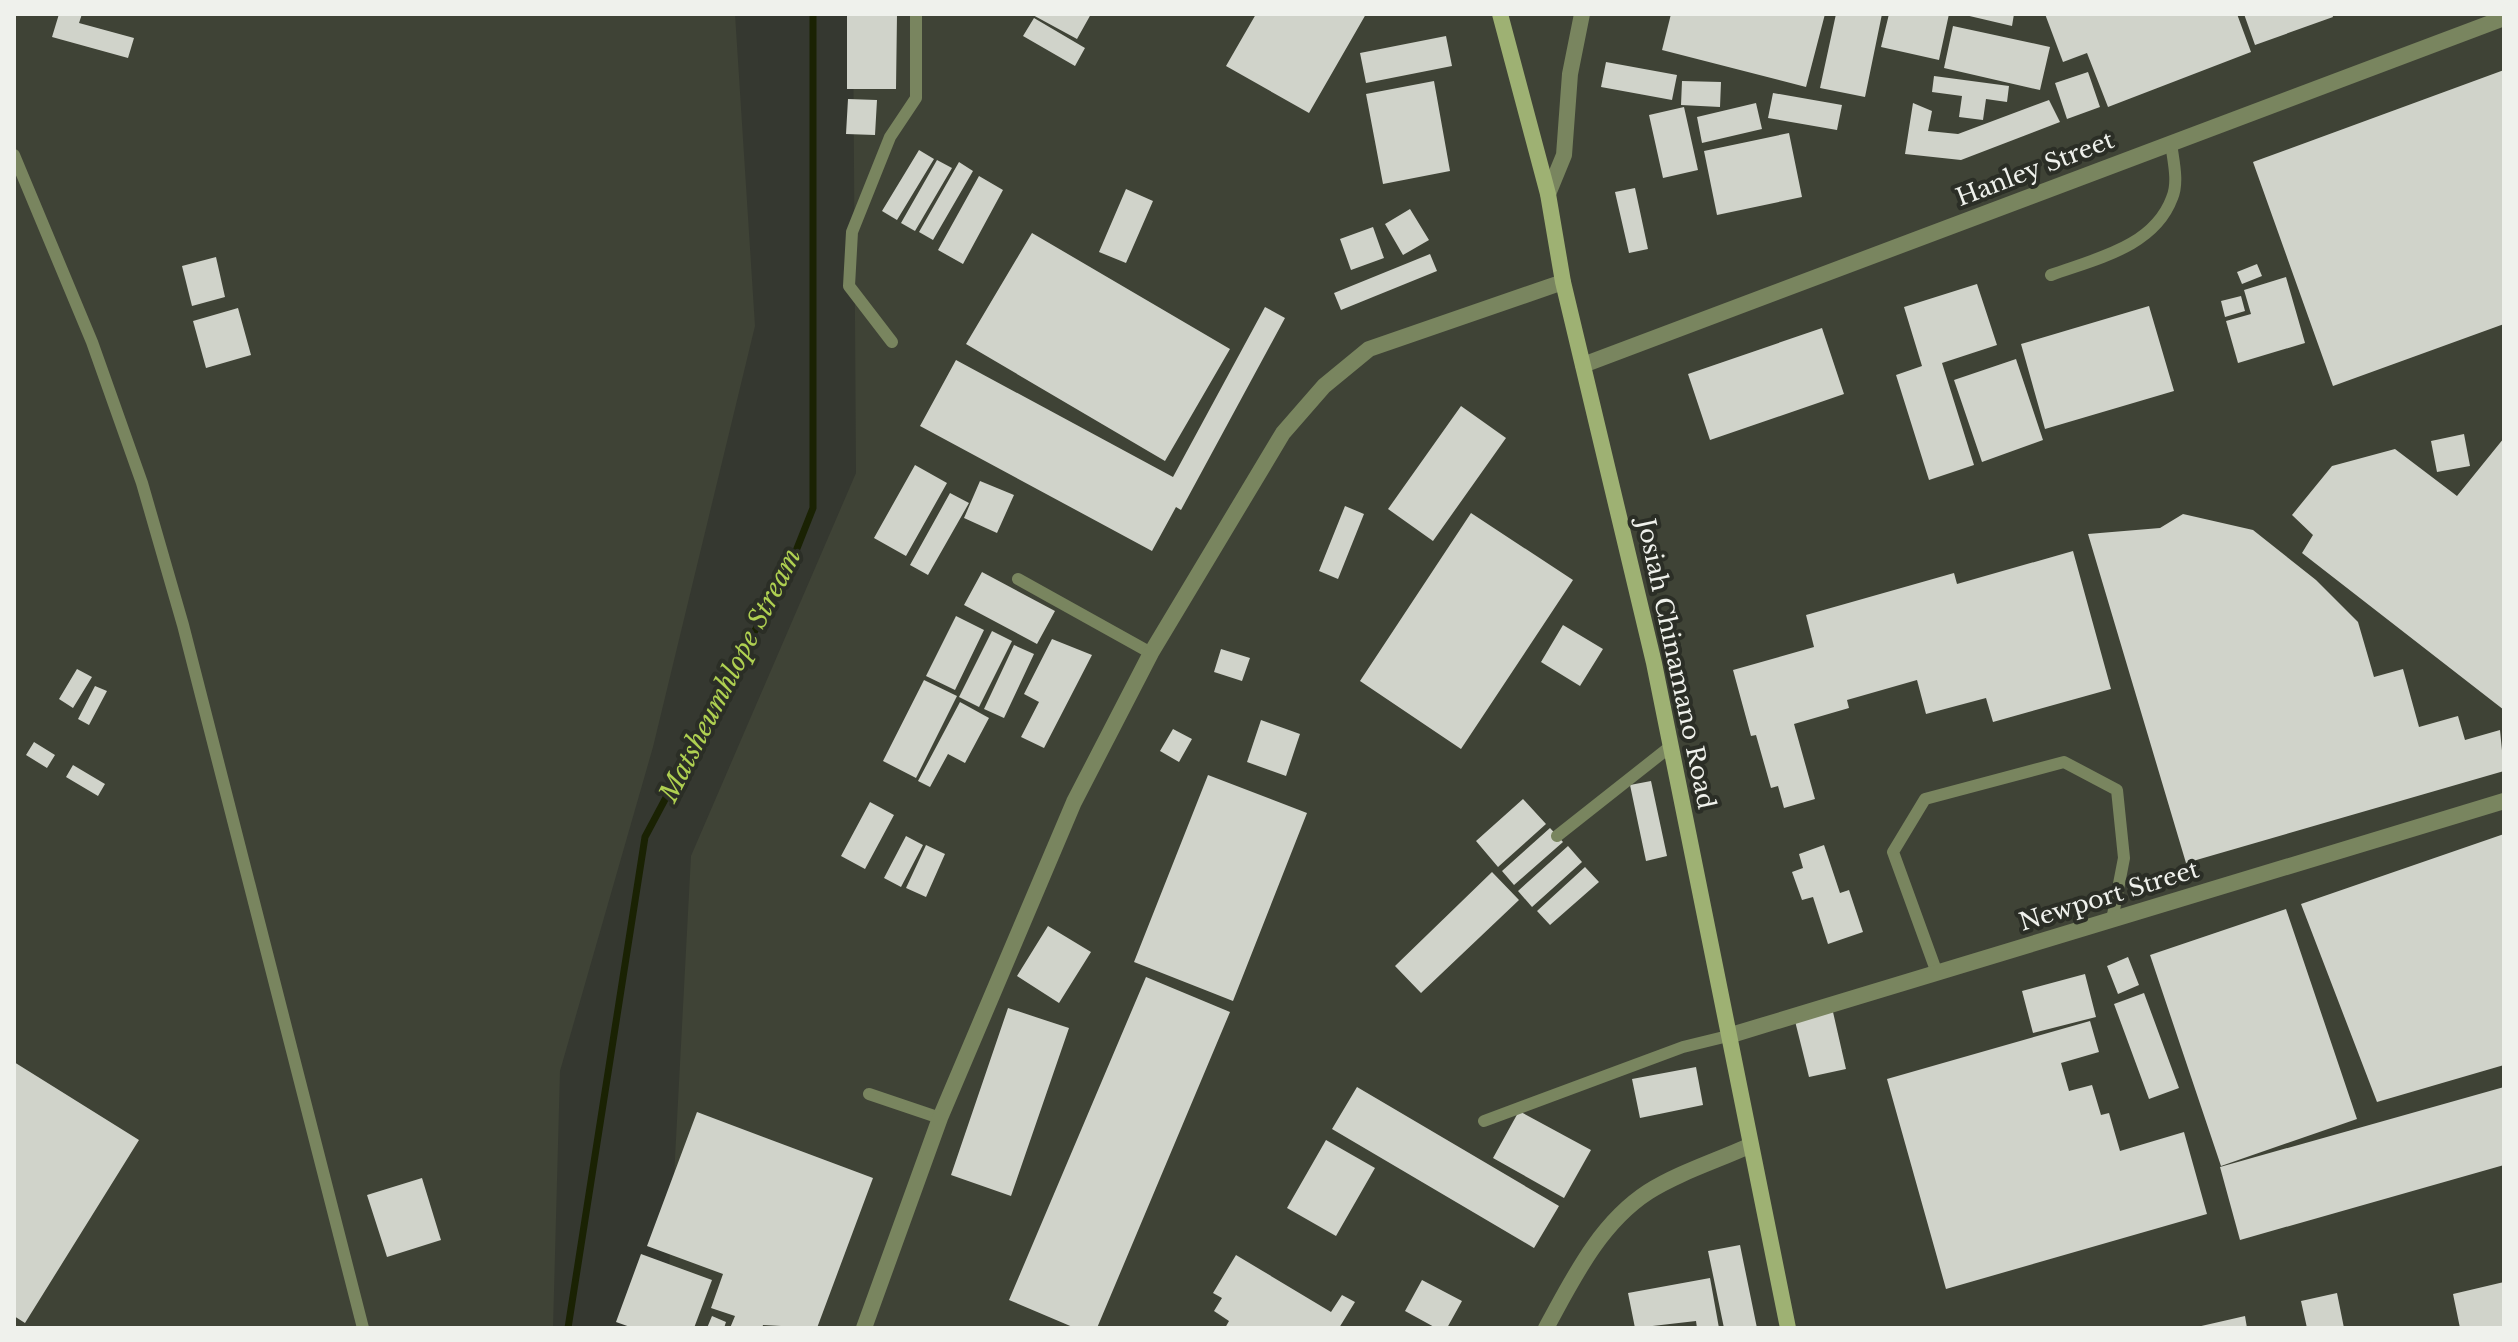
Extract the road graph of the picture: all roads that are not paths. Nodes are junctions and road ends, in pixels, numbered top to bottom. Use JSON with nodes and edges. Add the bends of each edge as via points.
{"nodes":[{"id":1,"x":916,"y":14,"type":"edge"},
{"id":2,"x":1500,"y":14,"type":"edge"},
{"id":3,"x":1582,"y":14,"type":"edge"},
{"id":4,"x":2504,"y":18,"type":"edge"},
{"id":5,"x":2171,"y":143,"type":"junction"},
{"id":6,"x":14,"y":155,"type":"edge"},
{"id":7,"x":1548,"y":194,"type":"junction"},
{"id":8,"x":2051,"y":275,"type":"dead end"},
{"id":9,"x":1563,"y":282,"type":"junction"},
{"id":10,"x":892,"y":342,"type":"dead end"},
{"id":11,"x":1583,"y":365,"type":"junction"},
{"id":12,"x":1018,"y":579,"type":"dead end"},
{"id":13,"x":1151,"y":653,"type":"junction"},
{"id":14,"x":1671,"y":746,"type":"junction"},
{"id":15,"x":2504,"y":801,"type":"edge"},
{"id":16,"x":1557,"y":836,"type":"dead end"},
{"id":17,"x":2112,"y":920,"type":"junction"},
{"id":18,"x":1937,"y":973,"type":"junction"},
{"id":19,"x":1728,"y":1036,"type":"junction"},
{"id":20,"x":869,"y":1094,"type":"dead end"},
{"id":21,"x":940,"y":1118,"type":"junction"},
{"id":22,"x":1484,"y":1121,"type":"dead end"},
{"id":23,"x":1749,"y":1146,"type":"junction"},
{"id":24,"x":363,"y":1328,"type":"edge"},
{"id":25,"x":864,"y":1328,"type":"edge"},
{"id":26,"x":1546,"y":1328,"type":"edge"},
{"id":27,"x":1788,"y":1328,"type":"edge"}],
"edges":[{"from":1,"to":10,"type":"lane","via":[[916,98],[890,137],[849,248],[849,286]]},
{"from":2,"to":7,"type":"street","name":"Josiah Chinamano Road"},
{"from":3,"to":7,"type":"street","via":[[1570,74],[1564,155]]},
{"from":4,"to":5,"type":"street","name":"Hanley Street"},
{"from":5,"to":8,"type":"lane","via":[[2173,197],[2155,227],[2122,249]]},
{"from":5,"to":11,"type":"street","name":"Hanley Street"},
{"from":6,"to":24,"type":"lane","via":[[92,342],[142,483]]},
{"from":7,"to":9,"type":"street","name":"Josiah Chinamano Road"},
{"from":9,"to":11,"type":"street","name":"Josiah Chinamano Road"},
{"from":9,"to":13,"type":"street","via":[[1369,349],[1324,386],[1283,433]]},
{"from":11,"to":14,"type":"street","name":"Josiah Chinamano Road"},
{"from":12,"to":13,"type":"lane"},
{"from":13,"to":21,"type":"street","via":[[1074,802]]},
{"from":14,"to":16,"type":"lane"},
{"from":14,"to":19,"type":"street","name":"Josiah Chinamano Road"},
{"from":15,"to":17,"type":"street","name":"Newport Street"},
{"from":17,"to":18,"type":"street","name":"Newport Street"},
{"from":17,"to":18,"type":"lane","via":[[2124,858],[2117,790],[2064,762],[1925,799],[1893,852]]},
{"from":18,"to":19,"type":"street","name":"Newport Street"},
{"from":19,"to":22,"type":"lane","via":[[1683,1047]]},
{"from":19,"to":23,"type":"street","name":"Josiah Chinamano Road"},
{"from":20,"to":21,"type":"lane"},
{"from":21,"to":25,"type":"street"},
{"from":23,"to":26,"type":"street","via":[[1648,1192],[1609,1226]]},
{"from":23,"to":27,"type":"street","name":"Josiah Chinamano Road"}]}
